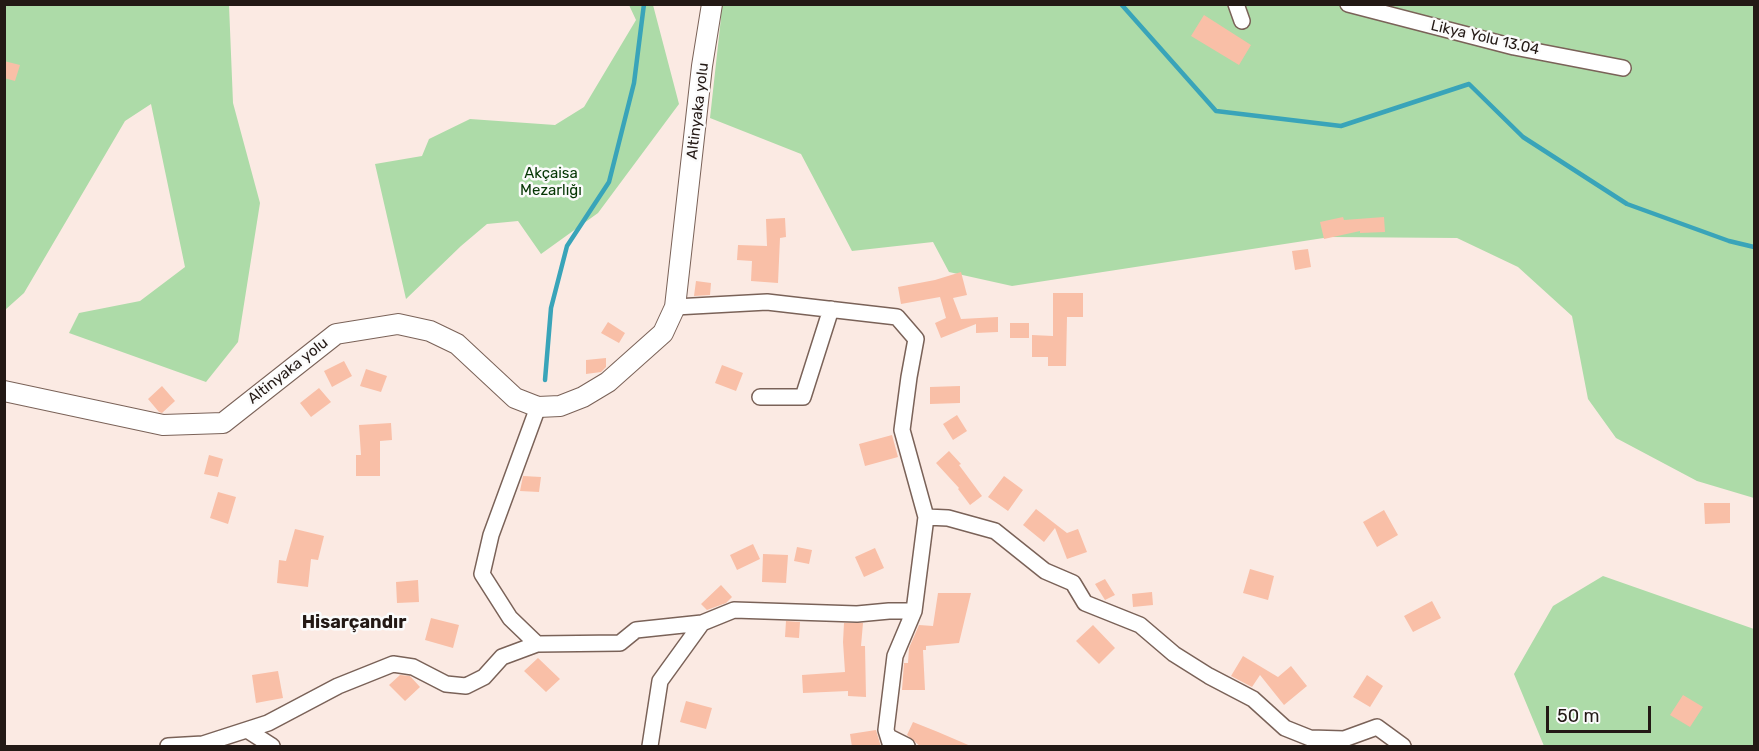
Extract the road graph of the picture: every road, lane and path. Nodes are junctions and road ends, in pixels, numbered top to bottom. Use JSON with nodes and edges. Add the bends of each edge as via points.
{"nodes":[{"id":1,"x":712,"y":4,"type":"edge"},
{"id":2,"x":1236,"y":4,"type":"edge"},
{"id":3,"x":1348,"y":4,"type":"edge"},
{"id":4,"x":1242,"y":21,"type":"dead end"},
{"id":5,"x":1623,"y":68,"type":"dead end"},
{"id":6,"x":675,"y":307,"type":"junction"},
{"id":7,"x":831,"y":309,"type":"junction"},
{"id":8,"x":4,"y":391,"type":"edge"},
{"id":9,"x":760,"y":397,"type":"dead end"},
{"id":10,"x":538,"y":407,"type":"junction"},
{"id":11,"x":926,"y":517,"type":"junction"},
{"id":12,"x":914,"y":611,"type":"junction"},
{"id":13,"x":702,"y":623,"type":"junction"},
{"id":14,"x":537,"y":644,"type":"junction"},
{"id":15,"x":247,"y":730,"type":"junction"},
{"id":16,"x":890,"y":742,"type":"edge"},
{"id":17,"x":168,"y":747,"type":"edge"},
{"id":18,"x":272,"y":747,"type":"edge"},
{"id":19,"x":650,"y":747,"type":"edge"},
{"id":20,"x":907,"y":747,"type":"edge"},
{"id":21,"x":1403,"y":747,"type":"edge"}],
"edges":[{"from":1,"to":6,"type":"main road","name":"Altinyaka yolu"},
{"from":2,"to":4,"type":"street"},
{"from":3,"to":5,"type":"street","name":"Likya Yolu 13.04","via":[[1514,47]]},
{"from":6,"to":7,"type":"street","via":[[767,302]]},
{"from":6,"to":10,"type":"main road","name":"Altinyaka yolu","via":[[663,333],[608,382],[560,406]]},
{"from":7,"to":9,"type":"street","via":[[803,397]]},
{"from":7,"to":11,"type":"street","via":[[897,316],[916,339],[902,430]]},
{"from":8,"to":10,"type":"main road","name":"Altinyaka yolu","via":[[163,425],[223,423],[336,334],[398,324],[430,331],[457,344],[515,398]]},
{"from":10,"to":14,"type":"street","via":[[491,535],[482,574],[510,618]]},
{"from":11,"to":12,"type":"street"},
{"from":11,"to":21,"type":"street","via":[[958,520],[995,531],[1045,571],[1073,583],[1085,603],[1140,625],[1173,654],[1253,699],[1285,728],[1310,738],[1344,739],[1377,727]]},
{"from":12,"to":13,"type":"street","via":[[856,614],[734,610]]},
{"from":12,"to":16,"type":"street","via":[[895,656],[886,730]]},
{"from":13,"to":14,"type":"street","via":[[636,630],[620,643]]},
{"from":13,"to":19,"type":"street","via":[[660,681]]},
{"from":14,"to":15,"type":"street","via":[[502,657],[484,677],[466,686],[446,684],[413,667],[393,664]]},
{"from":15,"to":17,"type":"street","via":[[203,744]]},
{"from":15,"to":18,"type":"street"},
{"from":16,"to":20,"type":"street"}]}
